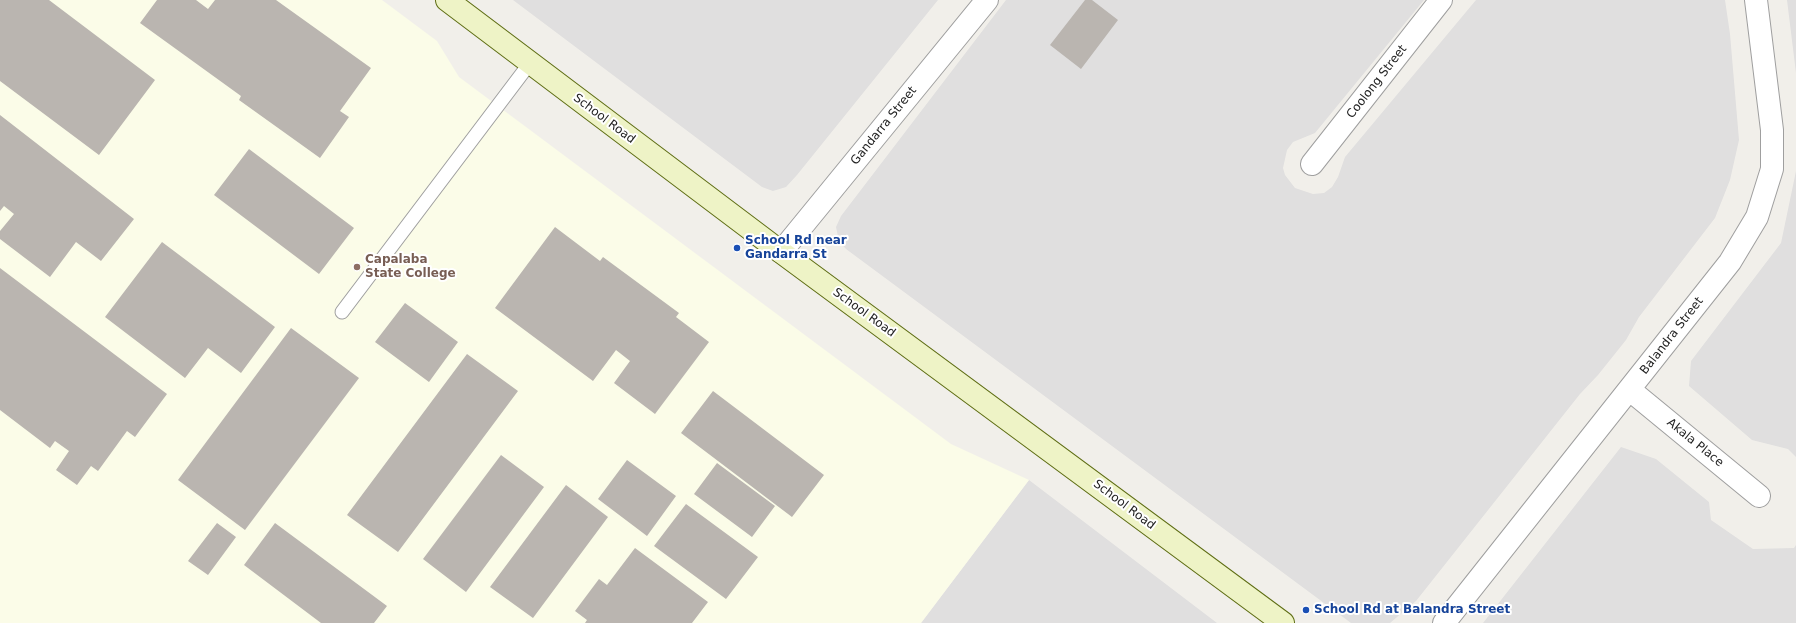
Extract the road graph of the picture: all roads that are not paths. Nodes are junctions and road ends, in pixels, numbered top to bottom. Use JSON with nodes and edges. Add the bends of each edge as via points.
{"nodes":[{"id":1,"x":447,"y":0,"type":"edge"},
{"id":2,"x":987,"y":0,"type":"edge"},
{"id":3,"x":1441,"y":0,"type":"edge"},
{"id":4,"x":1756,"y":0,"type":"edge"},
{"id":5,"x":530,"y":63,"type":"junction"},
{"id":6,"x":1312,"y":164,"type":"dead end"},
{"id":7,"x":781,"y":252,"type":"junction"},
{"id":8,"x":342,"y":312,"type":"dead end"},
{"id":9,"x":1630,"y":390,"type":"junction"},
{"id":10,"x":1760,"y":496,"type":"dead end"},
{"id":11,"x":1283,"y":623,"type":"edge"},
{"id":12,"x":1444,"y":623,"type":"edge"}],
"edges":[{"from":1,"to":5,"type":"street","name":"School Road"},
{"from":2,"to":7,"type":"street","name":"Gandarra Street"},
{"from":3,"to":6,"type":"street","name":"Coolong Street"},
{"from":4,"to":9,"type":"street","name":"Balandra Street","via":[[1772,130],[1772,169],[1757,218],[1730,262]]},
{"from":5,"to":7,"type":"street","name":"School Road"},
{"from":5,"to":8,"type":"lane"},
{"from":7,"to":11,"type":"street","name":"School Road"},
{"from":9,"to":10,"type":"street","name":"Akala Place"},
{"from":9,"to":12,"type":"street","name":"Balandra Street"}]}
